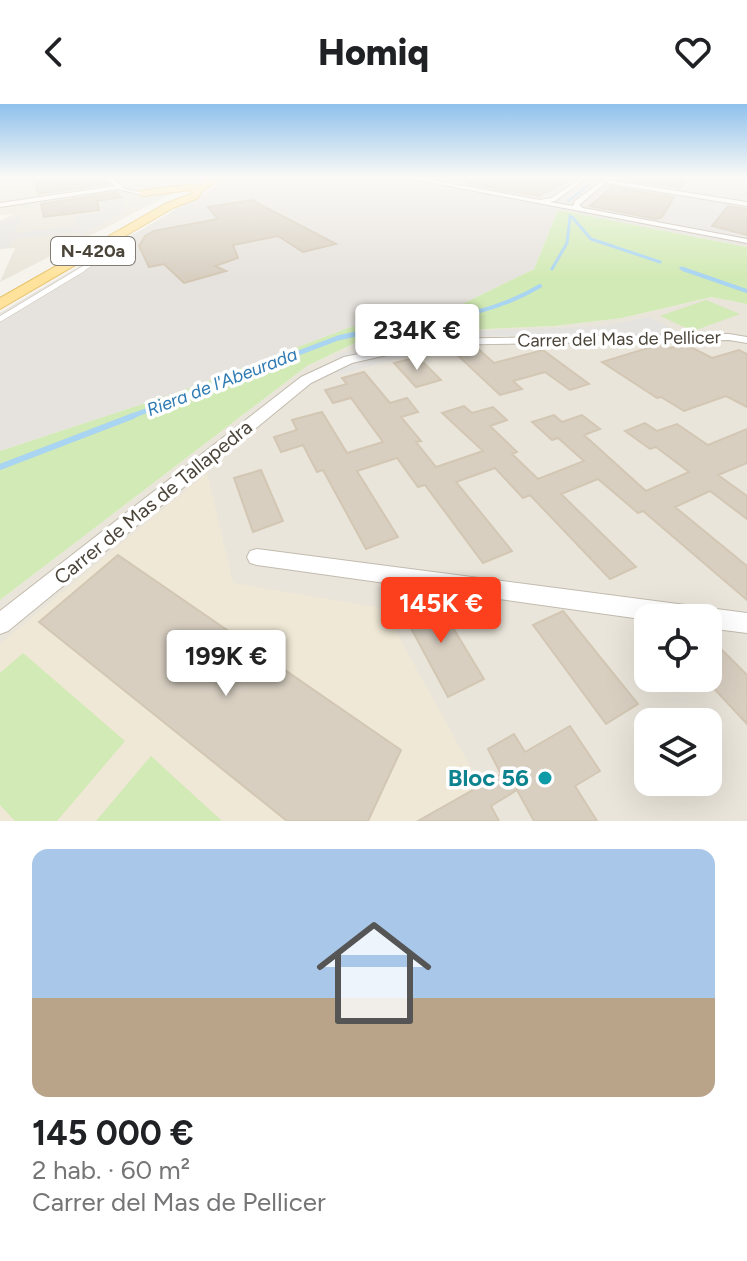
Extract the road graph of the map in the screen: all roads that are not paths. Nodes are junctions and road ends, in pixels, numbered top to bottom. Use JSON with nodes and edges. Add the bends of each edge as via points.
{"nodes":[{"id":1,"x":149,"y":210,"type":"edge"},
{"id":2,"x":154,"y":210,"type":"edge"},
{"id":3,"x":584,"y":210,"type":"edge"},
{"id":4,"x":747,"y":241,"type":"edge"},
{"id":5,"x":78,"y":259,"type":"junction"},
{"id":6,"x":0,"y":293,"type":"edge"},
{"id":7,"x":0,"y":304,"type":"edge"},
{"id":8,"x":0,"y":319,"type":"edge"},
{"id":9,"x":747,"y":340,"type":"edge"},
{"id":10,"x":306,"y":380,"type":"joint"},
{"id":11,"x":257,"y":557,"type":"dead end"},
{"id":12,"x":634,"y":608,"type":"edge"},
{"id":13,"x":722,"y":620,"type":"edge"},
{"id":14,"x":747,"y":623,"type":"edge"},
{"id":15,"x":0,"y":624,"type":"edge"}],
"edges":[{"from":1,"to":6,"type":"main road","number":"N-420a"},
{"from":2,"to":5,"type":"main road","number":"N-420a"},
{"from":3,"to":4,"type":"street"},
{"from":5,"to":7,"type":"main road","number":"N-420a"},
{"from":5,"to":8,"type":"lane","via":[[94,262]]},
{"from":9,"to":10,"type":"street","name":"Carrer del Mas de Pellicer","via":[[461,339],[348,360]]},
{"from":10,"to":15,"type":"street","name":"Carrer de Mas de Tallapedra"},
{"from":11,"to":12,"type":"street"},
{"from":13,"to":14,"type":"street"}]}
